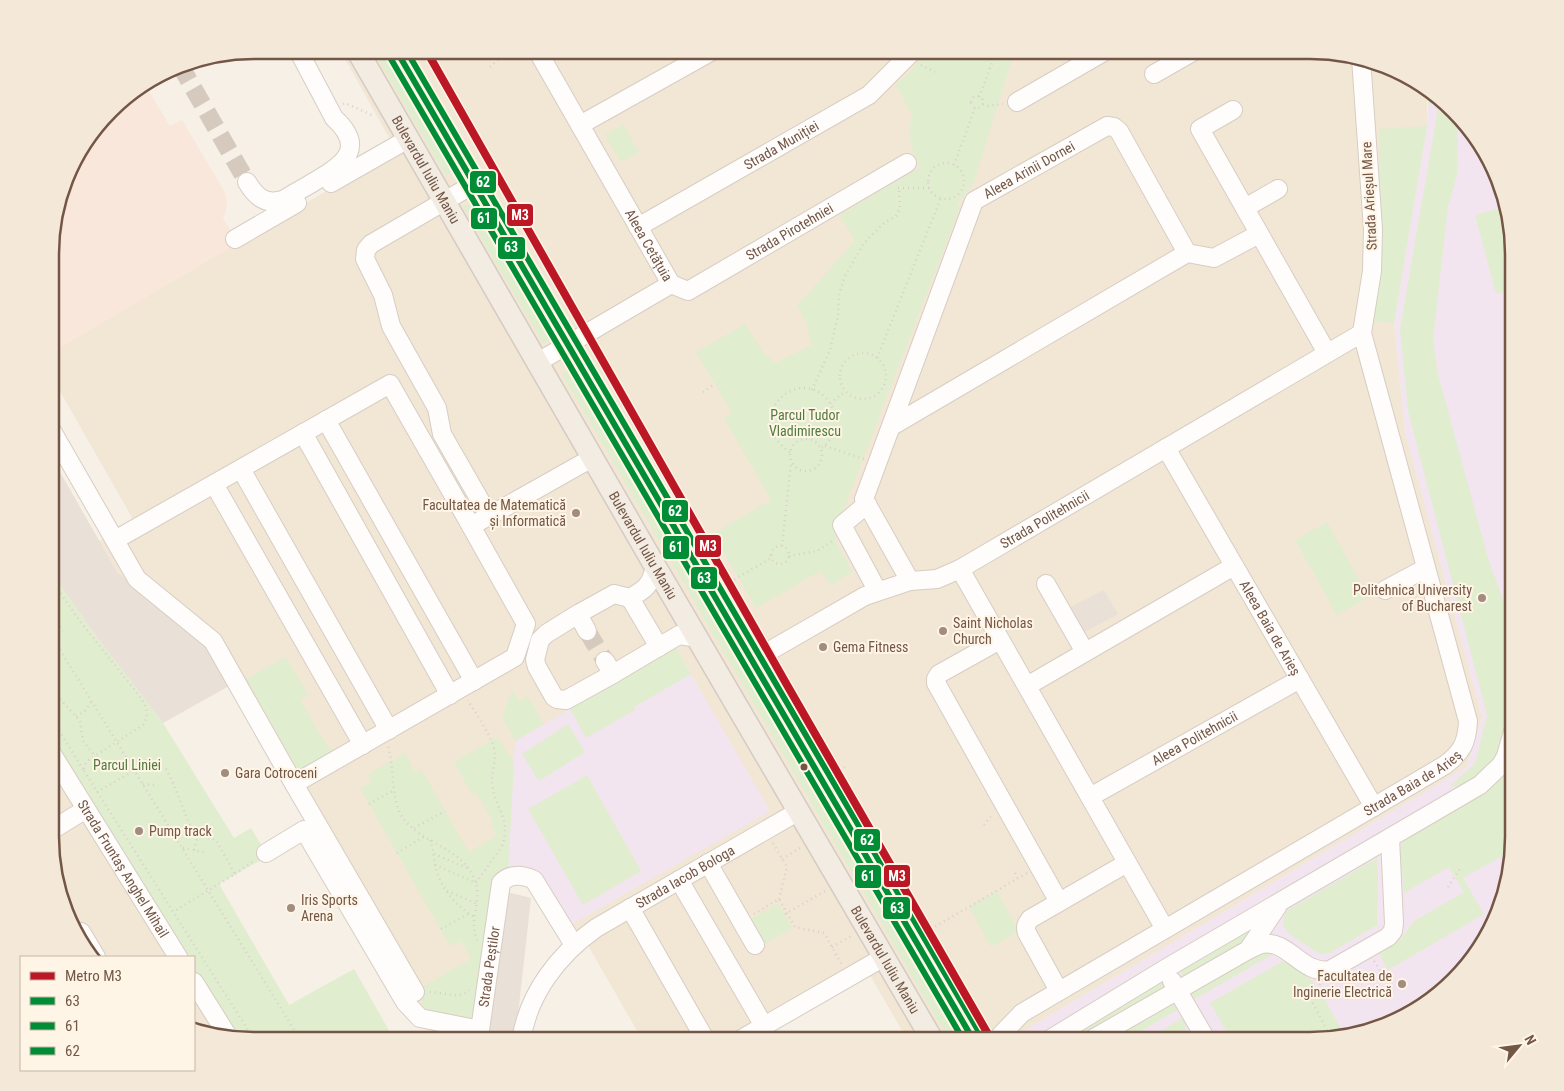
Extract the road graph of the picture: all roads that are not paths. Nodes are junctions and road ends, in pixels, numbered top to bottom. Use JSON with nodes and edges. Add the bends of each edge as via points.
{"nodes":[{"id":1,"x":303,"y":59,"type":"edge"},
{"id":2,"x":362,"y":59,"type":"edge"},
{"id":3,"x":401,"y":59,"type":"edge"},
{"id":4,"x":542,"y":59,"type":"edge"},
{"id":5,"x":698,"y":59,"type":"edge"},
{"id":6,"x":914,"y":59,"type":"edge"},
{"id":7,"x":1091,"y":59,"type":"edge"},
{"id":8,"x":1180,"y":59,"type":"edge"},
{"id":9,"x":1362,"y":65,"type":"edge"},
{"id":10,"x":1154,"y":74,"type":"dead end"},
{"id":11,"x":1017,"y":102,"type":"road end"},
{"id":12,"x":1233,"y":110,"type":"dead end"},
{"id":13,"x":580,"y":125,"type":"junction"},
{"id":14,"x":408,"y":139,"type":"junction"},
{"id":15,"x":907,"y":163,"type":"dead end"},
{"id":16,"x":474,"y":184,"type":"junction"},
{"id":17,"x":250,"y":187,"type":"tunnel mouth"},
{"id":18,"x":1278,"y":190,"type":"dead end"},
{"id":19,"x":444,"y":201,"type":"junction"},
{"id":20,"x":1245,"y":208,"type":"junction"},
{"id":21,"x":638,"y":227,"type":"junction"},
{"id":22,"x":1259,"y":234,"type":"junction"},
{"id":23,"x":235,"y":239,"type":"dead end"},
{"id":24,"x":1187,"y":253,"type":"junction"},
{"id":25,"x":670,"y":284,"type":"junction"},
{"id":26,"x":1362,"y":333,"type":"junction"},
{"id":27,"x":568,"y":345,"type":"junction"},
{"id":28,"x":1327,"y":353,"type":"junction"},
{"id":29,"x":538,"y":362,"type":"junction"},
{"id":30,"x":423,"y":384,"type":"junction"},
{"id":31,"x":398,"y":398,"type":"junction"},
{"id":32,"x":326,"y":420,"type":"junction"},
{"id":33,"x":892,"y":426,"type":"junction"},
{"id":34,"x":303,"y":433,"type":"junction"},
{"id":35,"x":59,"y":443,"type":"edge"},
{"id":36,"x":1166,"y":448,"type":"junction"},
{"id":37,"x":592,"y":458,"type":"junction"},
{"id":38,"x":241,"y":468,"type":"junction"},
{"id":39,"x":214,"y":484,"type":"junction"},
{"id":40,"x":867,"y":504,"type":"junction"},
{"id":41,"x":489,"y":516,"type":"junction"},
{"id":42,"x":471,"y":526,"type":"junction"},
{"id":43,"x":115,"y":540,"type":"junction"},
{"id":44,"x":655,"y":566,"type":"junction"},
{"id":45,"x":1234,"y":566,"type":"junction"},
{"id":46,"x":1426,"y":568,"type":"junction"},
{"id":47,"x":960,"y":569,"type":"junction"},
{"id":48,"x":910,"y":581,"type":"junction"},
{"id":49,"x":1046,"y":584,"type":"dead end"},
{"id":50,"x":878,"y":590,"type":"junction"},
{"id":51,"x":1385,"y":590,"type":"dead end"},
{"id":52,"x":630,"y":598,"type":"junction"},
{"id":53,"x":578,"y":614,"type":"junction"},
{"id":54,"x":588,"y":631,"type":"tunnel mouth"},
{"id":55,"x":699,"y":640,"type":"junction"},
{"id":56,"x":1000,"y":640,"type":"junction"},
{"id":57,"x":659,"y":647,"type":"junction"},
{"id":58,"x":1085,"y":652,"type":"junction"},
{"id":59,"x":752,"y":661,"type":"junction"},
{"id":60,"x":1300,"y":679,"type":"junction"},
{"id":61,"x":1026,"y":686,"type":"junction"},
{"id":62,"x":462,"y":688,"type":"junction"},
{"id":63,"x":386,"y":732,"type":"junction"},
{"id":64,"x":363,"y":745,"type":"junction"},
{"id":65,"x":1505,"y":759,"type":"edge"},
{"id":66,"x":59,"y":765,"type":"edge"},
{"id":67,"x":294,"y":784,"type":"junction"},
{"id":68,"x":1090,"y":797,"type":"junction"},
{"id":69,"x":1374,"y":807,"type":"junction"},
{"id":70,"x":86,"y":809,"type":"junction"},
{"id":71,"x":798,"y":811,"type":"junction"},
{"id":72,"x":59,"y":826,"type":"edge"},
{"id":73,"x":1390,"y":838,"type":"junction"},
{"id":74,"x":266,"y":853,"type":"road end"},
{"id":75,"x":708,"y":863,"type":"junction"},
{"id":76,"x":1127,"y":863,"type":"junction"},
{"id":77,"x":679,"y":880,"type":"junction"},
{"id":78,"x":1059,"y":902,"type":"junction"},
{"id":79,"x":1279,"y":903,"type":"junction"},
{"id":80,"x":630,"y":908,"type":"junction"},
{"id":81,"x":1165,"y":929,"type":"junction"},
{"id":82,"x":574,"y":945,"type":"junction"},
{"id":83,"x":755,"y":945,"type":"dead end"},
{"id":84,"x":1248,"y":950,"type":"junction"},
{"id":85,"x":177,"y":956,"type":"edge"},
{"id":86,"x":884,"y":957,"type":"junction"},
{"id":87,"x":1165,"y":970,"type":"junction"},
{"id":88,"x":195,"y":984,"type":"edge"},
{"id":89,"x":1177,"y":990,"type":"junction"},
{"id":90,"x":1059,"y":991,"type":"junction"},
{"id":91,"x":415,"y":992,"type":"road end"},
{"id":92,"x":764,"y":1026,"type":"junction"},
{"id":93,"x":223,"y":1030,"type":"edge"},
{"id":94,"x":523,"y":1032,"type":"edge"},
{"id":95,"x":701,"y":1032,"type":"edge"},
{"id":96,"x":754,"y":1032,"type":"edge"},
{"id":97,"x":928,"y":1032,"type":"edge"},
{"id":98,"x":969,"y":1032,"type":"edge"},
{"id":99,"x":1004,"y":1032,"type":"edge"},
{"id":100,"x":1062,"y":1032,"type":"edge"},
{"id":101,"x":1105,"y":1032,"type":"edge"},
{"id":102,"x":1202,"y":1032,"type":"edge"}],
"edges":[{"from":1,"to":17,"type":"street","via":[[348,136],[349,154],[332,172],[283,200],[260,199]]},
{"from":2,"to":14,"type":"main road","name":"Bulevardul Iuliu Maniu"},
{"from":3,"to":16,"type":"main road"},
{"from":4,"to":13,"type":"street","name":"Aleea Cetățuia"},
{"from":5,"to":13,"type":"street"},
{"from":6,"to":21,"type":"street","name":"Strada Muniției","via":[[869,95]]},
{"from":7,"to":11,"type":"street"},
{"from":8,"to":10,"type":"street"},
{"from":9,"to":26,"type":"street","name":"Strada Arieșul Mare","via":[[1373,229],[1372,272]]},
{"from":12,"to":20,"type":"street","via":[[1200,129]]},
{"from":13,"to":21,"type":"street","name":"Aleea Cetățuia"},
{"from":14,"to":19,"type":"main road","name":"Bulevardul Iuliu Maniu"},
{"from":14,"to":23,"type":"street"},
{"from":15,"to":25,"type":"street","name":"Strada Pirotehniei","via":[[688,291]]},
{"from":16,"to":19,"type":"street"},
{"from":16,"to":27,"type":"main road"},
{"from":18,"to":20,"type":"street"},
{"from":19,"to":29,"type":"main road","name":"Bulevardul Iuliu Maniu"},
{"from":19,"to":30,"type":"street","via":[[371,244],[365,254],[366,264],[383,295],[391,326]]},
{"from":20,"to":22,"type":"street"},
{"from":21,"to":25,"type":"street","name":"Aleea Cetățuia"},
{"from":22,"to":24,"type":"street","via":[[1214,258]]},
{"from":22,"to":28,"type":"street"},
{"from":24,"to":33,"type":"street"},
{"from":24,"to":33,"type":"street","name":"Aleea Arinii Dornei","via":[[1114,127],[1107,126],[974,201]]},
{"from":25,"to":27,"type":"street","name":"Aleea Cetățuia"},
{"from":26,"to":28,"type":"street","name":"Strada Politehnicii"},
{"from":26,"to":46,"type":"street","name":"Strada Baia de Arieș"},
{"from":27,"to":29,"type":"street","name":"Aleea Cetățuia"},
{"from":27,"to":59,"type":"main road"},
{"from":28,"to":36,"type":"street","name":"Strada Politehnicii"},
{"from":29,"to":37,"type":"main road","name":"Bulevardul Iuliu Maniu"},
{"from":30,"to":31,"type":"street"},
{"from":30,"to":41,"type":"street","via":[[437,408],[442,434]]},
{"from":31,"to":32,"type":"street","via":[[390,384]]},
{"from":31,"to":42,"type":"street"},
{"from":32,"to":34,"type":"street"},
{"from":32,"to":62,"type":"street"},
{"from":33,"to":40,"type":"street","name":"Aleea Arinii Dornei","via":[[864,499]]},
{"from":34,"to":38,"type":"street"},
{"from":34,"to":62,"type":"street"},
{"from":35,"to":43,"type":"street"},
{"from":36,"to":45,"type":"street","name":"Aleea Baia de Arieș"},
{"from":36,"to":47,"type":"street","name":"Strada Politehnicii"},
{"from":37,"to":41,"type":"street"},
{"from":37,"to":44,"type":"main road","name":"Bulevardul Iuliu Maniu"},
{"from":38,"to":39,"type":"street"},
{"from":38,"to":63,"type":"street"},
{"from":39,"to":43,"type":"street"},
{"from":39,"to":64,"type":"street"},
{"from":40,"to":48,"type":"street"},
{"from":40,"to":50,"type":"street","via":[[842,525]]},
{"from":41,"to":42,"type":"street"},
{"from":42,"to":62,"type":"street","via":[[526,624],[515,657]]},
{"from":43,"to":67,"type":"street","via":[[137,579],[213,641]]},
{"from":44,"to":52,"type":"street","via":[[652,579],[644,590]]},
{"from":44,"to":55,"type":"main road","name":"Bulevardul Iuliu Maniu"},
{"from":45,"to":58,"type":"street"},
{"from":45,"to":60,"type":"street","name":"Aleea Baia de Arieș"},
{"from":46,"to":51,"type":"street"},
{"from":46,"to":69,"type":"street","name":"Strada Baia de Arieș","via":[[1468,721],[1467,736],[1461,751],[1445,765]]},
{"from":47,"to":48,"type":"street","name":"Strada Politehnicii","via":[[937,578]]},
{"from":47,"to":56,"type":"street"},
{"from":48,"to":50,"type":"street","name":"Strada Politehnicii"},
{"from":49,"to":58,"type":"street"},
{"from":50,"to":59,"type":"street","name":"Strada Politehnicii"},
{"from":52,"to":53,"type":"street","via":[[614,594]]},
{"from":52,"to":57,"type":"street"},
{"from":53,"to":54,"type":"street"},
{"from":53,"to":57,"type":"street","via":[[540,640],[535,660],[554,697],[562,701],[609,668]]},
{"from":55,"to":57,"type":"street","via":[[679,635]]},
{"from":55,"to":71,"type":"main road","name":"Bulevardul Iuliu Maniu"},
{"from":56,"to":61,"type":"street"},
{"from":56,"to":78,"type":"street","via":[[939,674],[936,683]]},
{"from":58,"to":61,"type":"street"},
{"from":59,"to":98,"type":"main road"},
{"from":60,"to":68,"type":"street","name":"Aleea Politehnicii"},
{"from":60,"to":69,"type":"street","name":"Aleea Baia de Arieș"},
{"from":61,"to":68,"type":"street"},
{"from":62,"to":63,"type":"street"},
{"from":63,"to":64,"type":"street"},
{"from":64,"to":67,"type":"street"},
{"from":65,"to":73,"type":"street","via":[[1480,786]]},
{"from":66,"to":70,"type":"street","name":"Strada Fruntaș Anghel Mihail"},
{"from":67,"to":91,"type":"street"},
{"from":68,"to":76,"type":"street"},
{"from":69,"to":81,"type":"street","name":"Strada Baia de Arieș"},
{"from":70,"to":72,"type":"street"},
{"from":70,"to":85,"type":"street","name":"Strada Fruntaș Anghel Mihail"},
{"from":71,"to":75,"type":"street","name":"Strada Iacob Bologa"},
{"from":71,"to":86,"type":"main road","name":"Bulevardul Iuliu Maniu"},
{"from":73,"to":79,"type":"street"},
{"from":73,"to":84,"type":"street","via":[[1394,923],[1388,937],[1325,971],[1315,970],[1274,945],[1263,944]]},
{"from":74,"to":82,"type":"street","name":"Strada Peștilor","via":[[304,830],[405,1002],[420,1018],[480,1030],[501,883],[505,878],[526,876],[534,880]]},
{"from":75,"to":77,"type":"street","name":"Strada Iacob Bologa"},
{"from":75,"to":83,"type":"street"},
{"from":76,"to":78,"type":"street"},
{"from":76,"to":81,"type":"street"},
{"from":77,"to":80,"type":"street","name":"Strada Iacob Bologa"},
{"from":77,"to":92,"type":"street"},
{"from":78,"to":90,"type":"street","via":[[1030,919],[1025,928]]},
{"from":79,"to":84,"type":"street"},
{"from":79,"to":87,"type":"street"},
{"from":80,"to":82,"type":"street","name":"Strada Iacob Bologa"},
{"from":80,"to":95,"type":"street"},
{"from":81,"to":90,"type":"street","name":"Strada Baia de Arieș"},
{"from":82,"to":94,"type":"street","name":"Strada Iacob Bologa","via":[[539,986],[528,1008]]},
{"from":84,"to":89,"type":"street"},
{"from":86,"to":92,"type":"street"},
{"from":86,"to":97,"type":"main road","name":"Bulevardul Iuliu Maniu"},
{"from":87,"to":89,"type":"street"},
{"from":87,"to":100,"type":"street"},
{"from":88,"to":93,"type":"street"},
{"from":89,"to":101,"type":"street"},
{"from":89,"to":102,"type":"street"},
{"from":90,"to":99,"type":"street","name":"Strada Baia de Arieș","via":[[1022,1013]]},
{"from":92,"to":96,"type":"street"}]}
